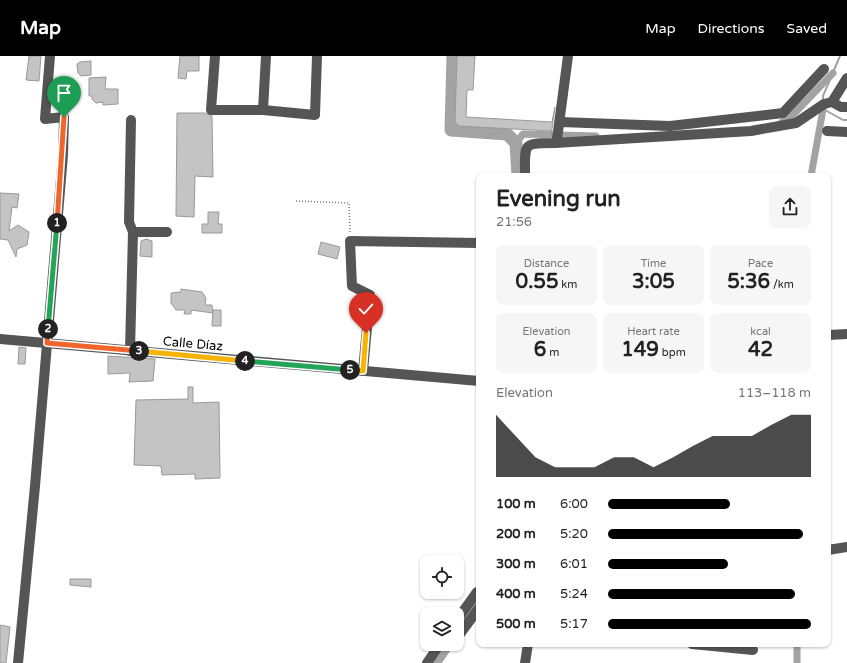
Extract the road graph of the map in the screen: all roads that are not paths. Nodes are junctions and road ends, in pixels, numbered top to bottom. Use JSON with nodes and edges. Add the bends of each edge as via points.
{"nodes":[{"id":1,"x":50,"y":56,"type":"edge"},
{"id":2,"x":215,"y":56,"type":"edge"},
{"id":3,"x":266,"y":56,"type":"edge"},
{"id":4,"x":317,"y":56,"type":"edge"},
{"id":5,"x":568,"y":56,"type":"edge"},
{"id":6,"x":824,"y":69,"type":"dead end"},
{"id":7,"x":847,"y":78,"type":"edge"},
{"id":8,"x":832,"y":102,"type":"junction"},
{"id":9,"x":847,"y":107,"type":"edge"},
{"id":10,"x":263,"y":110,"type":"junction"},
{"id":11,"x":131,"y":120,"type":"dead end"},
{"id":12,"x":827,"y":130,"type":"dead end"},
{"id":13,"x":847,"y":132,"type":"edge"},
{"id":14,"x":558,"y":134,"type":"junction"},
{"id":15,"x":526,"y":173,"type":"edge"},
{"id":16,"x":133,"y":232,"type":"junction"},
{"id":17,"x":167,"y":232,"type":"dead end"},
{"id":18,"x":476,"y":244,"type":"edge"},
{"id":19,"x":847,"y":334,"type":"edge"},
{"id":20,"x":831,"y":335,"type":"edge"},
{"id":21,"x":0,"y":339,"type":"edge"},
{"id":22,"x":47,"y":343,"type":"junction"},
{"id":23,"x":130,"y":351,"type":"junction"},
{"id":24,"x":363,"y":371,"type":"junction"},
{"id":25,"x":476,"y":381,"type":"edge"},
{"id":26,"x":847,"y":547,"type":"edge"},
{"id":27,"x":831,"y":550,"type":"edge"},
{"id":28,"x":476,"y":593,"type":"edge"},
{"id":29,"x":464,"y":610,"type":"edge"},
{"id":30,"x":476,"y":612,"type":"edge"},
{"id":31,"x":464,"y":628,"type":"edge"},
{"id":32,"x":528,"y":647,"type":"edge"},
{"id":33,"x":722,"y":647,"type":"edge"},
{"id":34,"x":753,"y":650,"type":"dead end"},
{"id":35,"x":435,"y":651,"type":"edge"},
{"id":36,"x":18,"y":663,"type":"edge"},
{"id":37,"x":427,"y":663,"type":"edge"},
{"id":38,"x":526,"y":663,"type":"edge"}],
"edges":[{"from":1,"to":22,"type":"street","via":[[45,119],[64,117]]},
{"from":2,"to":10,"type":"street","via":[[211,110]]},
{"from":3,"to":10,"type":"street"},
{"from":4,"to":10,"type":"street","via":[[316,115]]},
{"from":5,"to":14,"type":"street"},
{"from":6,"to":14,"type":"street","via":[[783,113],[670,126]]},
{"from":7,"to":8,"type":"street"},
{"from":8,"to":9,"type":"street"},
{"from":8,"to":14,"type":"street","via":[[824,104],[796,123],[751,130]]},
{"from":11,"to":16,"type":"street","via":[[129,222]]},
{"from":12,"to":13,"type":"street"},
{"from":14,"to":15,"type":"street","via":[[528,146]]},
{"from":16,"to":17,"type":"street"},
{"from":16,"to":23,"type":"street"},
{"from":18,"to":24,"type":"street","via":[[350,241],[352,286],[370,295]]},
{"from":19,"to":20,"type":"street"},
{"from":21,"to":22,"type":"street","name":"Calle Díaz"},
{"from":22,"to":23,"type":"street","name":"Calle Díaz"},
{"from":22,"to":36,"type":"street"},
{"from":23,"to":24,"type":"street","name":"Calle Díaz"},
{"from":24,"to":25,"type":"street","name":"Calle Díaz"},
{"from":26,"to":27,"type":"street"},
{"from":28,"to":29,"type":"street"},
{"from":30,"to":31,"type":"street"},
{"from":32,"to":38,"type":"street"},
{"from":33,"to":34,"type":"street"},
{"from":35,"to":37,"type":"street"}]}
